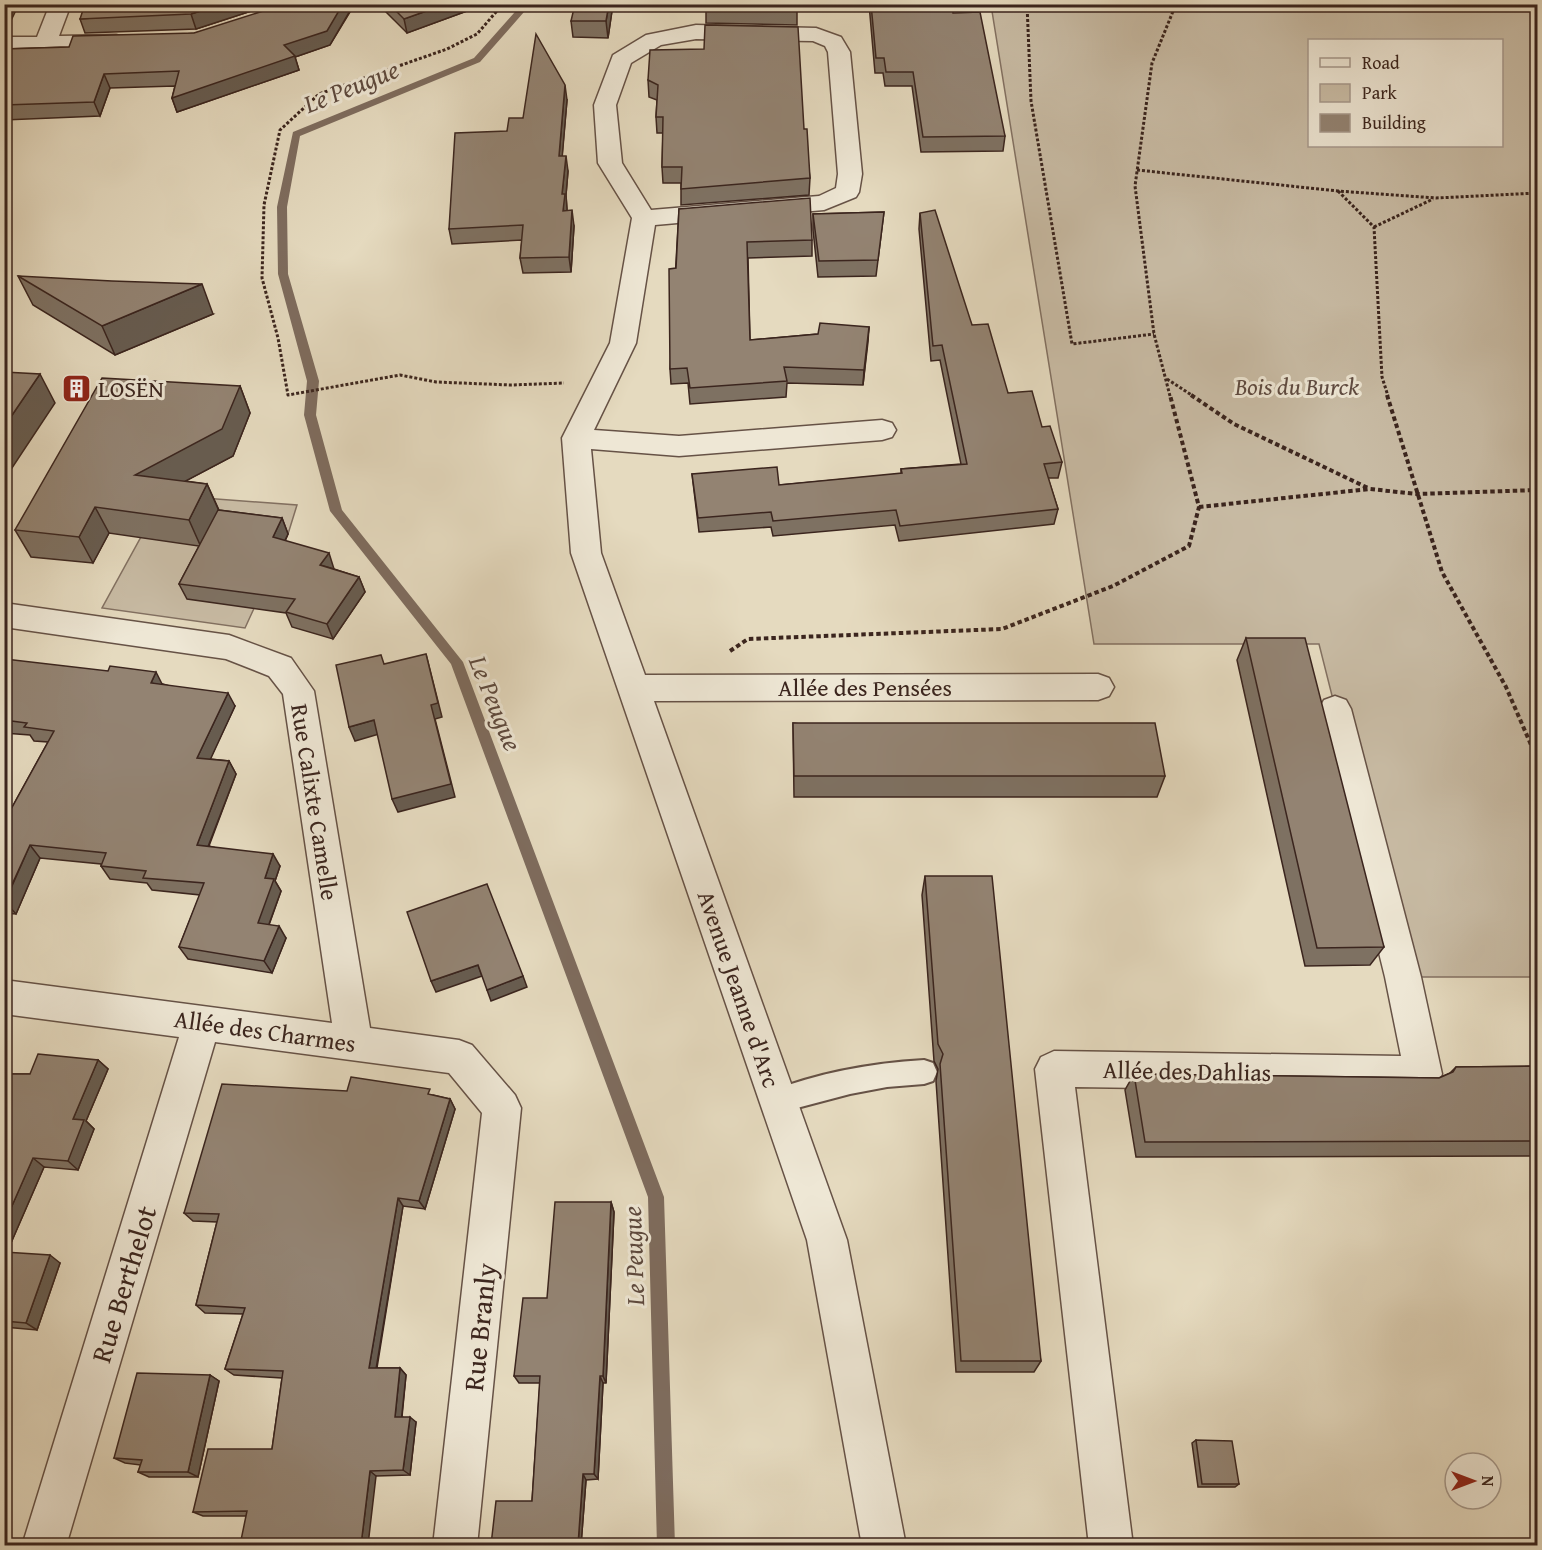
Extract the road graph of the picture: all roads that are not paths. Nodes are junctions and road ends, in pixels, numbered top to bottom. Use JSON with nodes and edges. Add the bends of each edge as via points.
{"nodes":[{"id":1,"x":60,"y":4,"type":"edge"},
{"id":2,"x":139,"y":41,"type":"edge"},
{"id":3,"x":4,"y":44,"type":"edge"},
{"id":4,"x":45,"y":45,"type":"junction"},
{"id":5,"x":644,"y":218,"type":"junction"},
{"id":6,"x":882,"y":430,"type":"dead end"},
{"id":7,"x":576,"y":438,"type":"junction"},
{"id":8,"x":4,"y":615,"type":"edge"},
{"id":9,"x":1098,"y":687,"type":"dead end"},
{"id":10,"x":633,"y":688,"type":"junction"},
{"id":11,"x":1335,"y":709,"type":"dead end"},
{"id":12,"x":4,"y":997,"type":"edge"},
{"id":13,"x":202,"y":1022,"type":"junction"},
{"id":14,"x":354,"y":1043,"type":"junction"},
{"id":15,"x":924,"y":1072,"type":"dead end"},
{"id":16,"x":778,"y":1101,"type":"junction"},
{"id":17,"x":502,"y":1108,"type":"joint"},
{"id":18,"x":44,"y":1545,"type":"edge"},
{"id":19,"x":455,"y":1545,"type":"edge"},
{"id":20,"x":884,"y":1545,"type":"edge"},
{"id":21,"x":1111,"y":1545,"type":"edge"}],
"edges":[{"from":1,"to":4,"type":"street"},
{"from":2,"to":4,"type":"street"},
{"from":3,"to":4,"type":"street"},
{"from":5,"to":5,"type":"street","via":[[610,163],[605,105],[621,60],[654,40],[696,32],[816,34],[833,42],[839,52],[850,174],[847,192],[824,203]]},
{"from":5,"to":7,"type":"street","via":[[623,343]]},
{"from":6,"to":7,"type":"street","via":[[679,446]]},
{"from":7,"to":10,"type":"street","name":"Avenue Jeanne d'Arc","via":[[586,553]]},
{"from":8,"to":14,"type":"street","name":"Rue Calixte Camelle","via":[[229,646],[280,667],[298,691]]},
{"from":9,"to":10,"type":"street","name":"Allée des Pensées"},
{"from":10,"to":16,"type":"street","name":"Avenue Jeanne d'Arc"},
{"from":11,"to":21,"type":"street","name":"Allée des Dahlias","via":[[1403,977],[1423,1074],[1054,1070]]},
{"from":12,"to":13,"type":"street","name":"Allée des Charmes"},
{"from":13,"to":14,"type":"street","name":"Allée des Charmes"},
{"from":13,"to":18,"type":"street","name":"Rue Berthelot"},
{"from":14,"to":17,"type":"street","name":"Allée des Charmes","via":[[459,1057]]},
{"from":15,"to":16,"type":"lane","via":[[857,1079]]},
{"from":16,"to":20,"type":"street","name":"Avenue Jeanne d'Arc","via":[[827,1240]]},
{"from":17,"to":19,"type":"street","name":"Rue Branly"}]}
